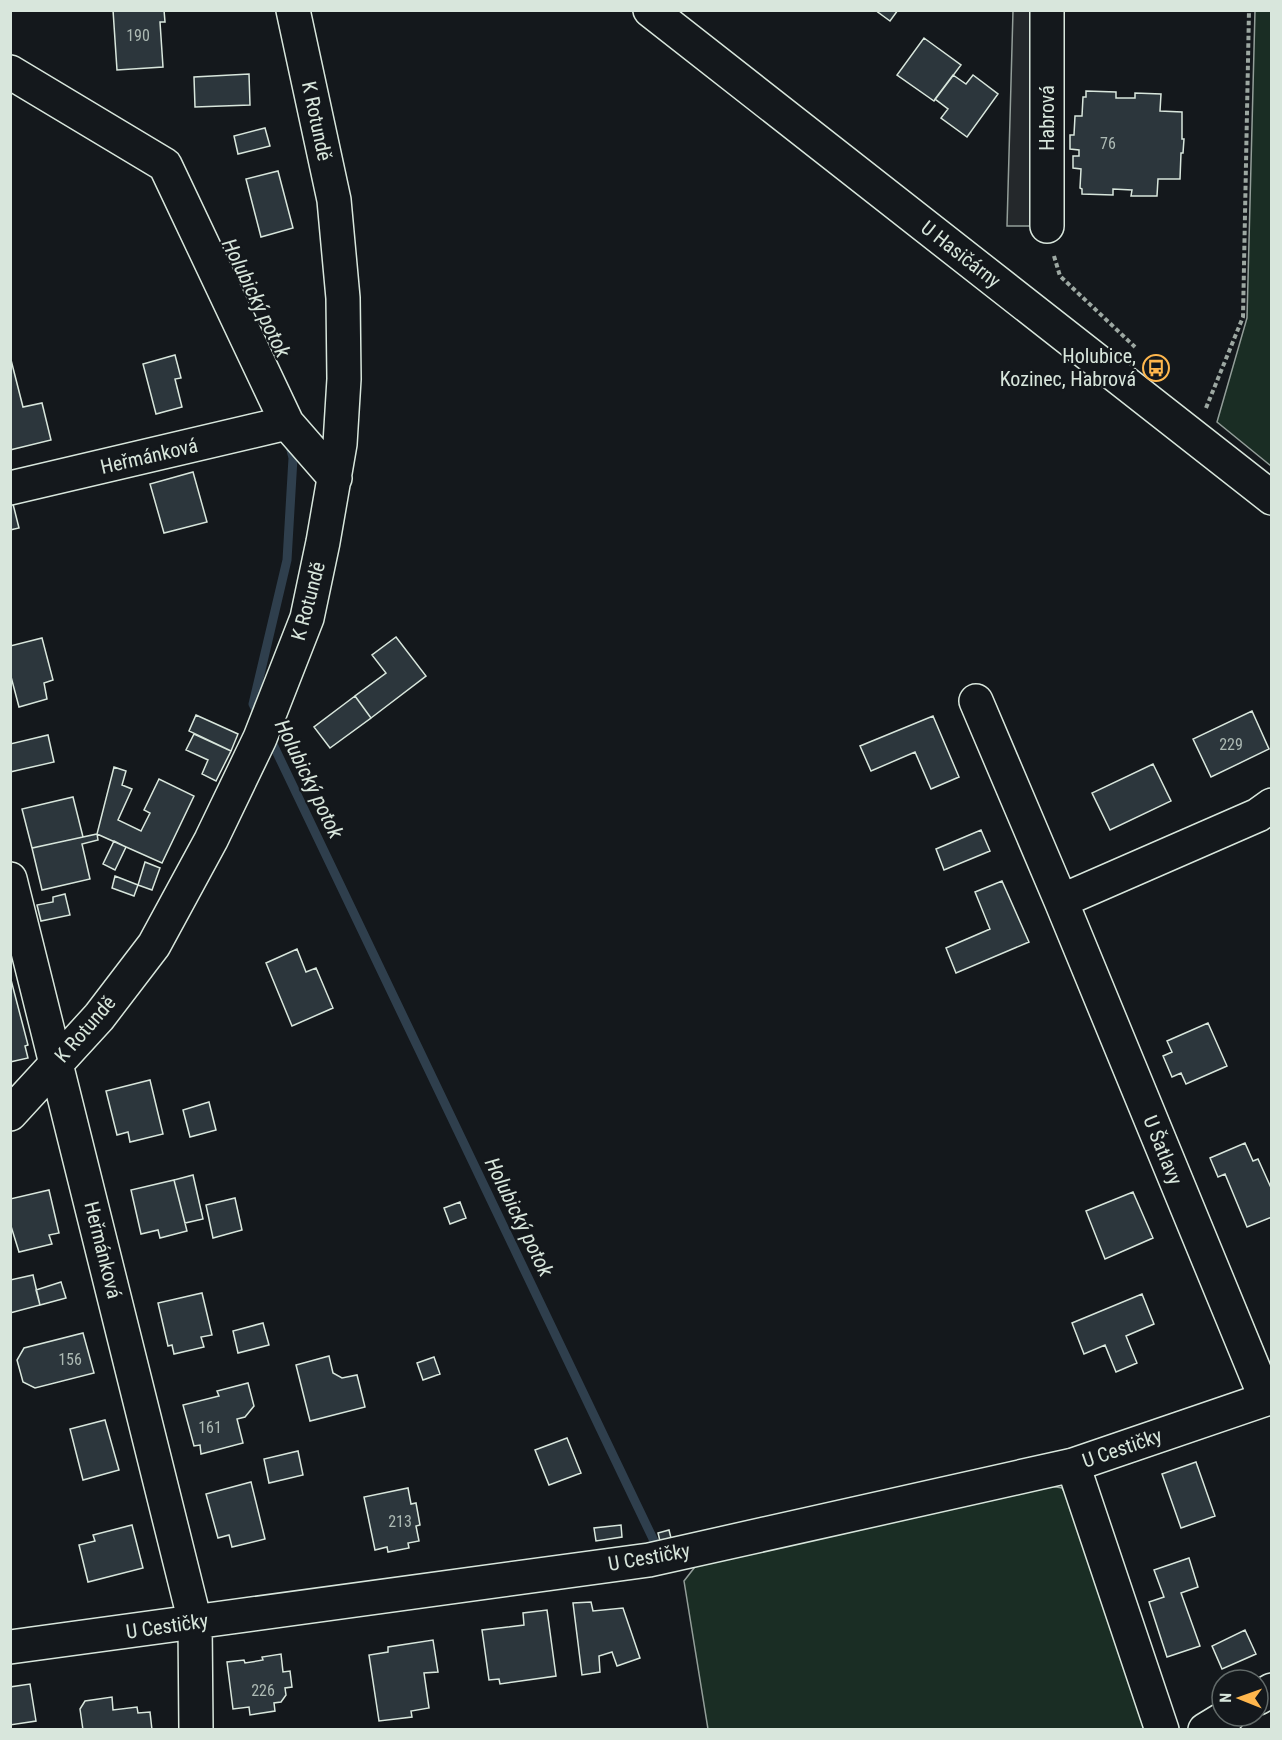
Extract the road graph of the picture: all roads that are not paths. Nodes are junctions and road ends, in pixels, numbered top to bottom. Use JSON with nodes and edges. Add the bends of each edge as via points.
{"nodes":[{"id":1,"x":293,"y":10,"type":"edge"},
{"id":2,"x":650,"y":10,"type":"edge"},
{"id":3,"x":1047,"y":10,"type":"edge"},
{"id":4,"x":10,"y":72,"type":"edge"},
{"id":5,"x":1047,"y":226,"type":"road end"},
{"id":6,"x":287,"y":423,"type":"junction"},
{"id":7,"x":335,"y":478,"type":"junction"},
{"id":8,"x":10,"y":488,"type":"edge"},
{"id":9,"x":1272,"y":498,"type":"edge"},
{"id":10,"x":976,"y":701,"type":"dead end"},
{"id":11,"x":1272,"y":805,"type":"edge"},
{"id":12,"x":10,"y":879,"type":"edge"},
{"id":13,"x":1060,"y":901,"type":"junction"},
{"id":14,"x":57,"y":1062,"type":"junction"},
{"id":15,"x":10,"y":1114,"type":"edge"},
{"id":16,"x":1269,"y":1398,"type":"edge"},
{"id":17,"x":1072,"y":1465,"type":"junction"},
{"id":18,"x":195,"y":1622,"type":"junction"},
{"id":19,"x":10,"y":1647,"type":"edge"},
{"id":20,"x":196,"y":1730,"type":"edge"},
{"id":21,"x":1162,"y":1730,"type":"edge"}],
"edges":[{"from":1,"to":7,"type":"street","name":"K Rotundě","via":[[334,200],[343,298],[344,379]]},
{"from":2,"to":9,"type":"street","name":"U Hasičárny"},
{"from":3,"to":5,"type":"street","name":"Habrová"},
{"from":4,"to":6,"type":"street","via":[[165,165]]},
{"from":6,"to":7,"type":"street"},
{"from":6,"to":8,"type":"street","name":"Heřmánková"},
{"from":7,"to":14,"type":"street","name":"K Rotundě","via":[[307,618],[255,748],[154,945],[99,1017]]},
{"from":10,"to":13,"type":"street","name":"U Šatlavy"},
{"from":11,"to":13,"type":"street","via":[[1258,815]]},
{"from":12,"to":14,"type":"street","name":"Heřmánková"},
{"from":13,"to":16,"type":"street","name":"U Šatlavy"},
{"from":14,"to":15,"type":"street","name":"K Rotundě"},
{"from":14,"to":18,"type":"street","name":"Heřmánková"},
{"from":16,"to":17,"type":"street","name":"U Cestičky"},
{"from":17,"to":18,"type":"street","name":"U Cestičky","via":[[649,1560]]},
{"from":17,"to":21,"type":"street"},
{"from":18,"to":19,"type":"street","name":"U Cestičky"},
{"from":18,"to":20,"type":"street","name":"Heřmánková"}]}
